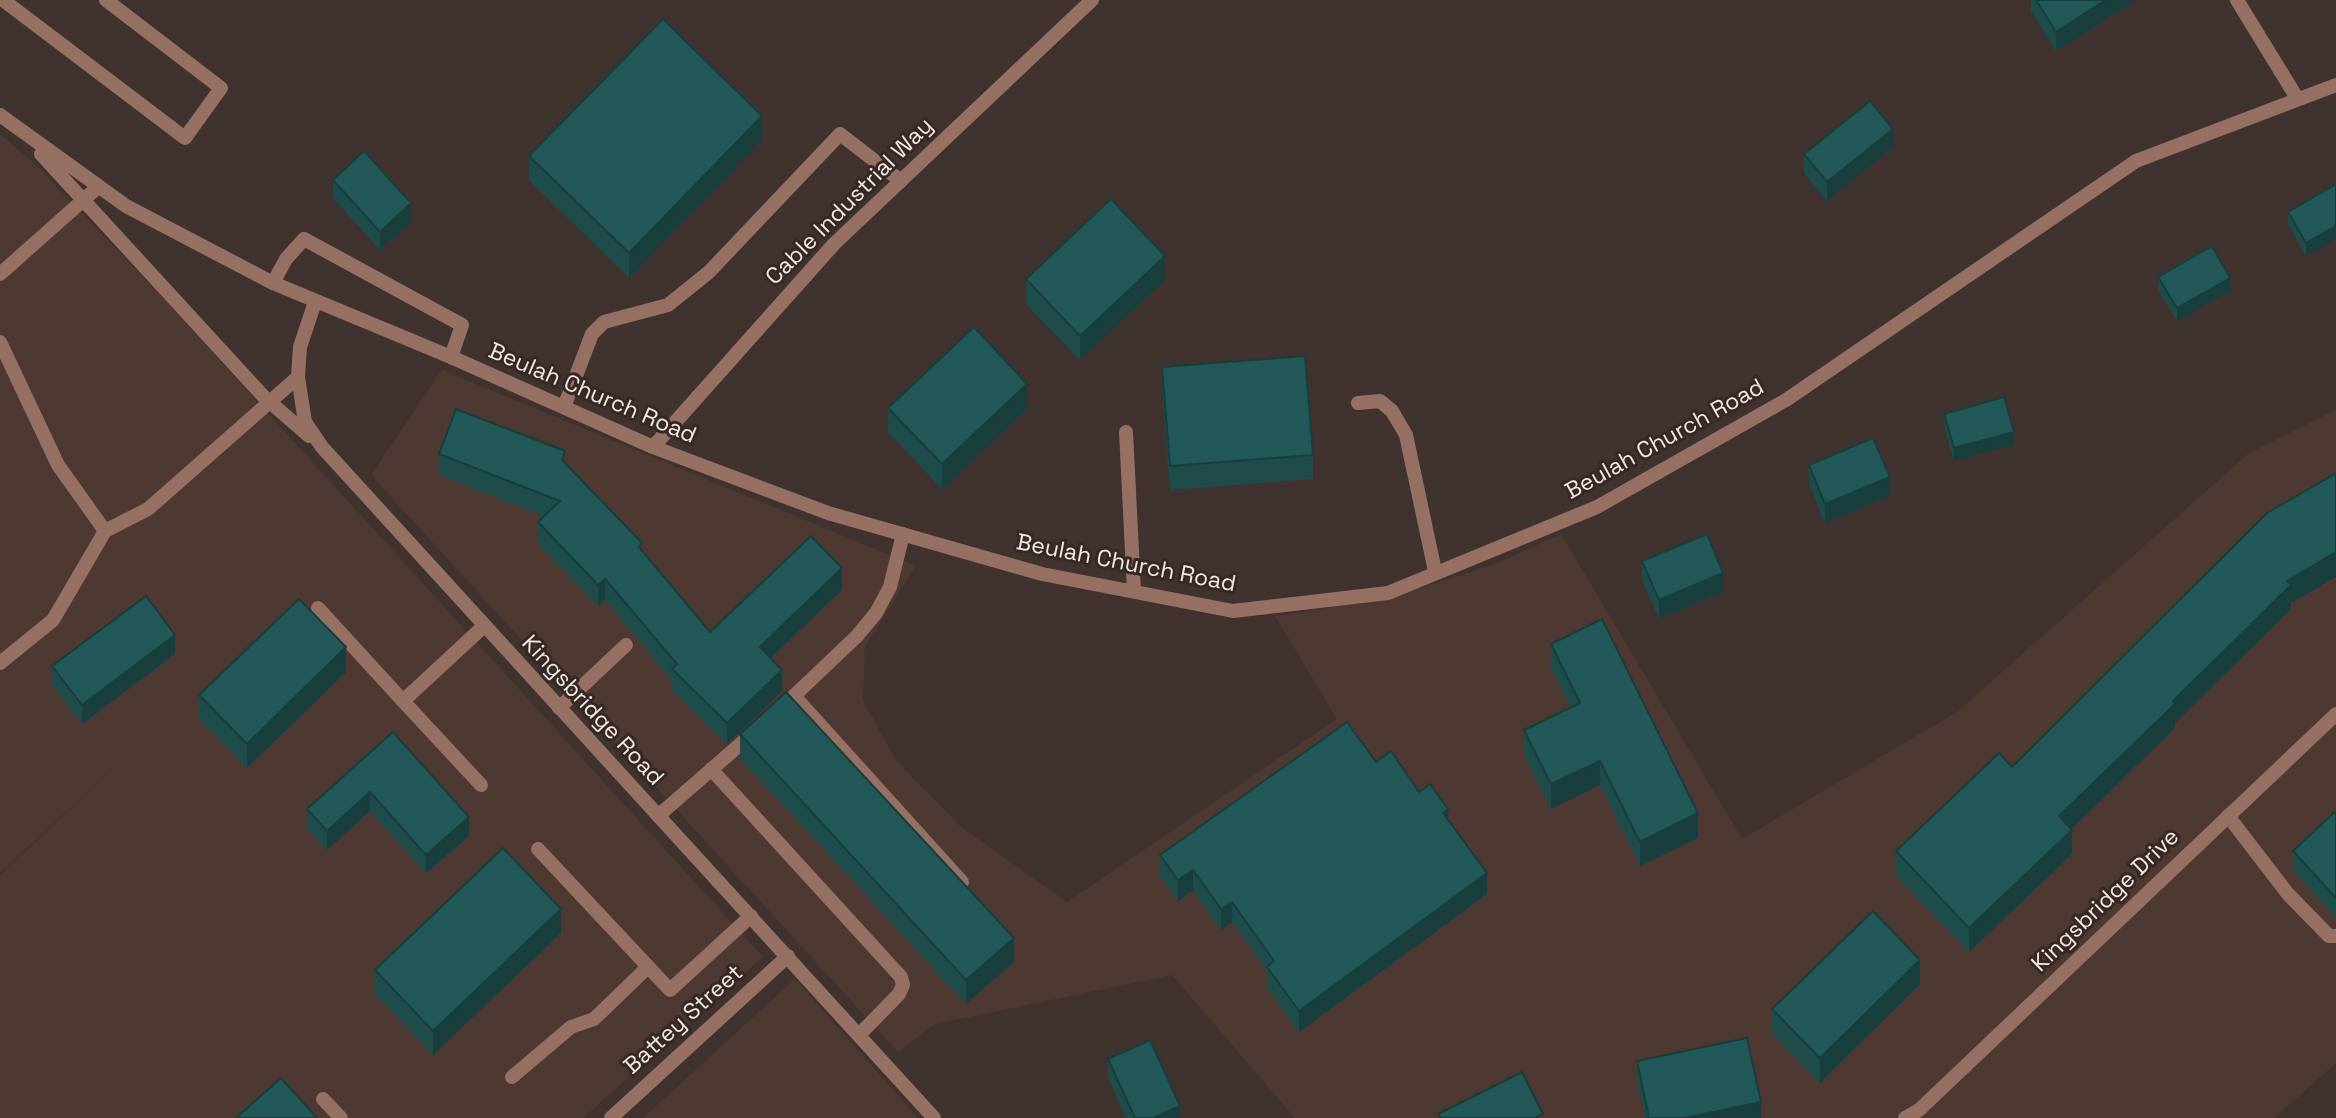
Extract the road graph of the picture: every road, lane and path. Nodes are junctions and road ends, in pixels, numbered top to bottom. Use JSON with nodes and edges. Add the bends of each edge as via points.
{"nodes":[{"id":1,"x":3,"y":0,"type":"edge"},
{"id":2,"x":106,"y":0,"type":"edge"},
{"id":3,"x":1092,"y":0,"type":"edge"},
{"id":4,"x":2236,"y":0,"type":"edge"},
{"id":5,"x":2336,"y":85,"type":"edge"},
{"id":6,"x":2297,"y":99,"type":"junction"},
{"id":7,"x":0,"y":115,"type":"edge"},
{"id":8,"x":22,"y":132,"type":"junction"},
{"id":9,"x":901,"y":181,"type":"junction"},
{"id":10,"x":98,"y":187,"type":"junction"},
{"id":11,"x":83,"y":200,"type":"junction"},
{"id":12,"x":0,"y":274,"type":"edge"},
{"id":13,"x":273,"y":283,"type":"junction"},
{"id":14,"x":315,"y":302,"type":"junction"},
{"id":15,"x":0,"y":342,"type":"edge"},
{"id":16,"x":451,"y":357,"type":"junction"},
{"id":17,"x":298,"y":377,"type":"junction"},
{"id":18,"x":271,"y":403,"type":"junction"},
{"id":19,"x":1358,"y":403,"type":"dead end"},
{"id":20,"x":564,"y":407,"type":"junction"},
{"id":21,"x":1126,"y":432,"type":"dead end"},
{"id":22,"x":321,"y":447,"type":"junction"},
{"id":23,"x":653,"y":447,"type":"junction"},
{"id":24,"x":104,"y":531,"type":"junction"},
{"id":25,"x":903,"y":534,"type":"junction"},
{"id":26,"x":1435,"y":572,"type":"junction"},
{"id":27,"x":1134,"y":592,"type":"junction"},
{"id":28,"x":317,"y":608,"type":"dead end"},
{"id":29,"x":484,"y":626,"type":"junction"},
{"id":30,"x":625,"y":645,"type":"dead end"},
{"id":31,"x":0,"y":663,"type":"edge"},
{"id":32,"x":794,"y":696,"type":"junction"},
{"id":33,"x":403,"y":701,"type":"junction"},
{"id":34,"x":559,"y":708,"type":"junction"},
{"id":35,"x":2336,"y":714,"type":"edge"},
{"id":36,"x":711,"y":769,"type":"junction"},
{"id":37,"x":481,"y":785,"type":"dead end"},
{"id":38,"x":658,"y":816,"type":"junction"},
{"id":39,"x":2228,"y":816,"type":"junction"},
{"id":40,"x":538,"y":849,"type":"dead end"},
{"id":41,"x":974,"y":895,"type":"edge"},
{"id":42,"x":751,"y":916,"type":"junction"},
{"id":43,"x":2336,"y":936,"type":"edge"},
{"id":44,"x":788,"y":956,"type":"junction"},
{"id":45,"x":648,"y":967,"type":"junction"},
{"id":46,"x":859,"y":1035,"type":"junction"},
{"id":47,"x":512,"y":1077,"type":"dead end"},
{"id":48,"x":323,"y":1099,"type":"dead end"},
{"id":49,"x":341,"y":1118,"type":"edge"},
{"id":50,"x":611,"y":1118,"type":"edge"},
{"id":51,"x":934,"y":1118,"type":"edge"},
{"id":52,"x":1905,"y":1118,"type":"edge"}],
"edges":[{"from":1,"to":2,"type":"street","via":[[185,138],[221,88]]},
{"from":3,"to":9,"type":"street","name":"Cable Industrial Way"},
{"from":4,"to":6,"type":"street"},
{"from":5,"to":6,"type":"street","name":"Beulah Church Road"},
{"from":6,"to":26,"type":"street","name":"Beulah Church Road","via":[[2137,162],[1786,400],[1597,507]]},
{"from":7,"to":8,"type":"street","name":"Beulah Church Road"},
{"from":8,"to":10,"type":"street","name":"Beulah Church Road"},
{"from":8,"to":11,"type":"street"},
{"from":9,"to":20,"type":"street","via":[[840,134],[709,272],[668,305],[604,322],[592,334]]},
{"from":9,"to":23,"type":"street","name":"Cable Industrial Way","via":[[834,244]]},
{"from":10,"to":11,"type":"street"},
{"from":10,"to":13,"type":"street","name":"Beulah Church Road"},
{"from":11,"to":12,"type":"street"},
{"from":11,"to":18,"type":"street"},
{"from":13,"to":14,"type":"street","name":"Beulah Church Road"},
{"from":13,"to":16,"type":"street","via":[[304,239],[462,325]]},
{"from":14,"to":16,"type":"street","name":"Beulah Church Road"},
{"from":14,"to":17,"type":"street","name":"Kingsbridge Road","via":[[300,347]]},
{"from":15,"to":24,"type":"street","via":[[58,465]]},
{"from":16,"to":20,"type":"street","name":"Beulah Church Road"},
{"from":17,"to":18,"type":"street"},
{"from":17,"to":22,"type":"street","name":"Kingsbridge Road","via":[[305,422]]},
{"from":18,"to":22,"type":"street"},
{"from":18,"to":24,"type":"street","via":[[148,509]]},
{"from":19,"to":26,"type":"street","via":[[1380,401],[1406,435]]},
{"from":20,"to":23,"type":"street","name":"Beulah Church Road"},
{"from":21,"to":27,"type":"street"},
{"from":22,"to":29,"type":"street","name":"Kingsbridge Road"},
{"from":23,"to":25,"type":"street","name":"Beulah Church Road","via":[[828,513]]},
{"from":24,"to":31,"type":"street","via":[[53,620]]},
{"from":25,"to":27,"type":"street","name":"Beulah Church Road","via":[[1042,574]]},
{"from":25,"to":32,"type":"street","via":[[890,587],[876,613]]},
{"from":26,"to":27,"type":"street","name":"Beulah Church Road","via":[[1388,593],[1233,611]]},
{"from":28,"to":33,"type":"street"},
{"from":29,"to":33,"type":"street"},
{"from":29,"to":34,"type":"street","name":"Kingsbridge Road"},
{"from":30,"to":34,"type":"street"},
{"from":32,"to":36,"type":"street"},
{"from":32,"to":41,"type":"street"},
{"from":33,"to":37,"type":"street"},
{"from":34,"to":38,"type":"street","name":"Kingsbridge Road"},
{"from":35,"to":39,"type":"street","name":"Kingsbridge Drive"},
{"from":36,"to":38,"type":"street"},
{"from":36,"to":46,"type":"street","via":[[901,977],[899,994]]},
{"from":38,"to":42,"type":"street","name":"Kingsbridge Road"},
{"from":39,"to":43,"type":"street","via":[[2288,894],[2329,936]]},
{"from":39,"to":52,"type":"street","name":"Kingsbridge Drive","via":[[1919,1110]]},
{"from":40,"to":45,"type":"street"},
{"from":42,"to":44,"type":"street","name":"Kingsbridge Road"},
{"from":42,"to":45,"type":"street","via":[[670,990]]},
{"from":44,"to":46,"type":"street","name":"Kingsbridge Road"},
{"from":44,"to":50,"type":"street","name":"Battey Street"},
{"from":45,"to":47,"type":"street","via":[[594,1019],[571,1027]]},
{"from":46,"to":51,"type":"street","name":"Kingsbridge Road"},
{"from":48,"to":49,"type":"street"}]}
